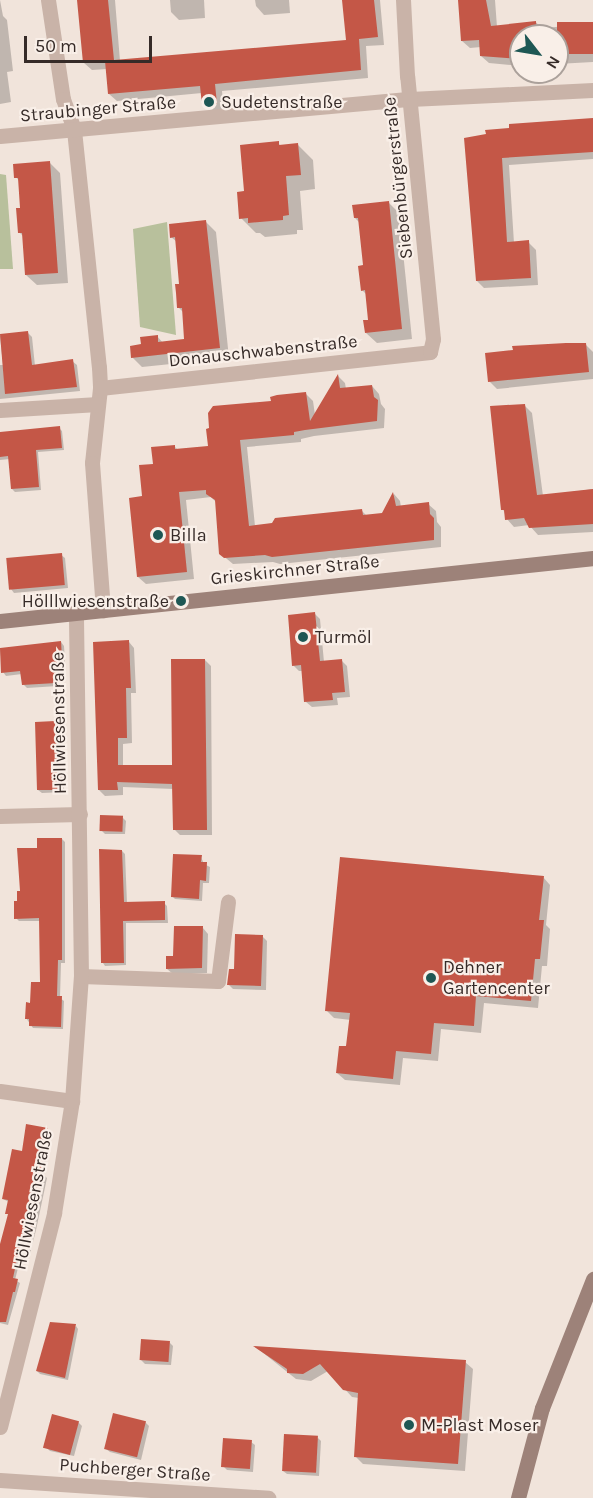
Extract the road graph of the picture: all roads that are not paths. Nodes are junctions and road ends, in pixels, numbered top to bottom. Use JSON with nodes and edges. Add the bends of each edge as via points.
{"nodes":[{"id":1,"x":48,"y":0,"type":"edge"},
{"id":2,"x":403,"y":0,"type":"edge"},
{"id":3,"x":593,"y":90,"type":"edge"},
{"id":4,"x":410,"y":99,"type":"junction"},
{"id":5,"x":74,"y":130,"type":"junction"},
{"id":6,"x":0,"y":136,"type":"edge"},
{"id":7,"x":430,"y":352,"type":"joint"},
{"id":8,"x":100,"y":388,"type":"junction"},
{"id":9,"x":98,"y":404,"type":"junction"},
{"id":10,"x":0,"y":411,"type":"edge"},
{"id":11,"x":593,"y":558,"type":"edge"},
{"id":12,"x":103,"y":611,"type":"junction"},
{"id":13,"x":76,"y":614,"type":"junction"},
{"id":14,"x":0,"y":621,"type":"edge"},
{"id":15,"x":80,"y":814,"type":"junction"},
{"id":16,"x":0,"y":816,"type":"edge"},
{"id":17,"x":228,"y":902,"type":"dead end"},
{"id":18,"x":81,"y":976,"type":"junction"},
{"id":19,"x":0,"y":1091,"type":"edge"},
{"id":20,"x":72,"y":1101,"type":"junction"},
{"id":21,"x":593,"y":1279,"type":"edge"},
{"id":22,"x":0,"y":1427,"type":"edge"},
{"id":23,"x":0,"y":1480,"type":"edge"},
{"id":24,"x":268,"y":1498,"type":"edge"},
{"id":25,"x":518,"y":1498,"type":"edge"}],
"edges":[{"from":1,"to":5,"type":"street","via":[[63,99]]},
{"from":2,"to":4,"type":"street","name":"Siebenbürgerstraße"},
{"from":3,"to":4,"type":"street","name":"Straubinger Straße"},
{"from":4,"to":5,"type":"street","name":"Straubinger Straße"},
{"from":4,"to":7,"type":"street","name":"Siebenbürgerstraße","via":[[433,339]]},
{"from":5,"to":6,"type":"street","name":"Straubinger Straße"},
{"from":5,"to":8,"type":"street"},
{"from":7,"to":8,"type":"street","name":"Donauschwabenstraße"},
{"from":8,"to":9,"type":"street"},
{"from":9,"to":10,"type":"street"},
{"from":9,"to":12,"type":"street","via":[[92,463]]},
{"from":11,"to":12,"type":"main road","name":"Grieskirchner Straße"},
{"from":12,"to":13,"type":"main road","name":"Grieskirchner Straße"},
{"from":13,"to":14,"type":"main road","name":"Grieskirchner Straße"},
{"from":13,"to":15,"type":"street","name":"Höllwiesenstraße"},
{"from":15,"to":16,"type":"street"},
{"from":15,"to":18,"type":"street","name":"Höllwiesenstraße"},
{"from":17,"to":18,"type":"street","via":[[218,981]]},
{"from":18,"to":20,"type":"street","name":"Höllwiesenstraße"},
{"from":19,"to":20,"type":"street"},
{"from":20,"to":22,"type":"street","name":"Höllwiesenstraße","via":[[54,1213]]},
{"from":21,"to":25,"type":"main road","via":[[542,1408]]},
{"from":23,"to":24,"type":"street","name":"Puchberger Straße"}]}
